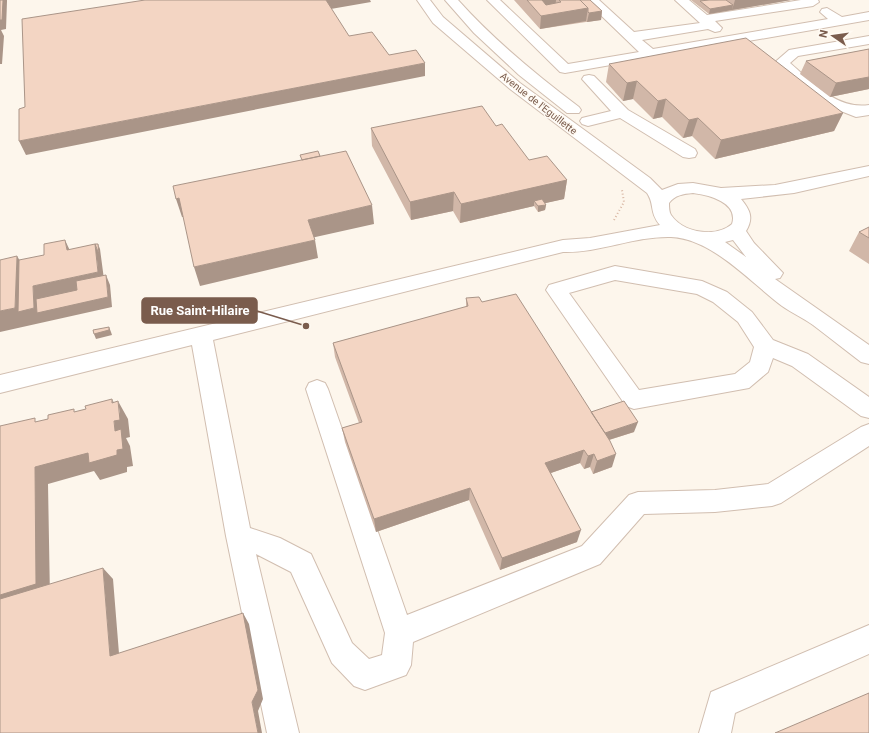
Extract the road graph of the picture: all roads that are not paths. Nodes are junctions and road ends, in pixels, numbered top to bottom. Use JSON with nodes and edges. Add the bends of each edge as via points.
{"nodes":[{"id":1,"x":423,"y":0,"type":"edge"},
{"id":2,"x":451,"y":0,"type":"edge"},
{"id":3,"x":493,"y":0,"type":"edge"},
{"id":4,"x":591,"y":0,"type":"edge"},
{"id":5,"x":681,"y":0,"type":"edge"},
{"id":6,"x":811,"y":1,"type":"edge"},
{"id":7,"x":869,"y":16,"type":"edge"},
{"id":8,"x":839,"y":21,"type":"junction"},
{"id":9,"x":708,"y":22,"type":"junction"},
{"id":10,"x":632,"y":38,"type":"junction"},
{"id":11,"x":869,"y":40,"type":"edge"},
{"id":12,"x":731,"y":41,"type":"junction"},
{"id":13,"x":651,"y":55,"type":"junction"},
{"id":14,"x":589,"y":78,"type":"dead end"},
{"id":15,"x":869,"y":110,"type":"edge"},
{"id":16,"x":622,"y":112,"type":"junction"},
{"id":17,"x":600,"y":131,"type":"junction"},
{"id":18,"x":689,"y":153,"type":"dead end"},
{"id":19,"x":869,"y":171,"type":"edge"},
{"id":20,"x":814,"y":184,"type":"junction"},
{"id":21,"x":687,"y":188,"type":"junction"},
{"id":22,"x":718,"y":193,"type":"junction"},
{"id":23,"x":660,"y":203,"type":"junction"},
{"id":24,"x":739,"y":222,"type":"junction"},
{"id":25,"x":684,"y":233,"type":"junction"},
{"id":26,"x":704,"y":238,"type":"junction"},
{"id":27,"x":563,"y":246,"type":"junction"},
{"id":28,"x":819,"y":319,"type":"junction"},
{"id":29,"x":201,"y":335,"type":"junction"},
{"id":30,"x":765,"y":346,"type":"junction"},
{"id":31,"x":869,"y":356,"type":"edge"},
{"id":32,"x":0,"y":384,"type":"edge"},
{"id":33,"x":317,"y":389,"type":"dead end"},
{"id":34,"x":869,"y":408,"type":"edge"},
{"id":35,"x":869,"y":434,"type":"edge"},
{"id":36,"x":239,"y":536,"type":"junction"},
{"id":37,"x":399,"y":633,"type":"junction"},
{"id":38,"x":869,"y":639,"type":"edge"},
{"id":39,"x":283,"y":733,"type":"edge"},
{"id":40,"x":715,"y":733,"type":"edge"}],
"edges":[{"from":1,"to":23,"type":"street","name":"Avenue de l'Eguillette","via":[[438,20],[515,86],[653,189]]},
{"from":2,"to":17,"type":"street","name":"Avenue de l'Eguillette","via":[[500,52]]},
{"from":3,"to":13,"type":"street","via":[[565,69]]},
{"from":4,"to":10,"type":"street"},
{"from":5,"to":9,"type":"street"},
{"from":6,"to":8,"type":"street"},
{"from":6,"to":9,"type":"street"},
{"from":7,"to":8,"type":"street"},
{"from":8,"to":12,"type":"street"},
{"from":9,"to":10,"type":"street"},
{"from":9,"to":12,"type":"street"},
{"from":10,"to":13,"type":"street"},
{"from":11,"to":15,"type":"street","via":[[794,53],[781,63],[823,99],[856,112]]},
{"from":12,"to":13,"type":"street"},
{"from":14,"to":16,"type":"street"},
{"from":16,"to":17,"type":"street"},
{"from":16,"to":18,"type":"street"},
{"from":17,"to":21,"type":"street","name":"Avenue de l'Eguillette","via":[[653,172]]},
{"from":19,"to":20,"type":"street"},
{"from":20,"to":22,"type":"street","via":[[760,193]]},
{"from":20,"to":24,"type":"street","via":[[760,204]]},
{"from":21,"to":22,"type":"street"},
{"from":21,"to":23,"type":"street","via":[[672,191]]},
{"from":22,"to":24,"type":"street","via":[[737,206]]},
{"from":23,"to":25,"type":"street","via":[[663,218]]},
{"from":23,"to":27,"type":"street","via":[[653,213],[643,219],[572,239]]},
{"from":24,"to":26,"type":"street","via":[[725,236]]},
{"from":24,"to":28,"type":"street","via":[[758,259]]},
{"from":25,"to":26,"type":"street"},
{"from":25,"to":27,"type":"street","via":[[651,232],[578,247]]},
{"from":26,"to":28,"type":"street"},
{"from":27,"to":29,"type":"street"},
{"from":28,"to":31,"type":"street"},
{"from":29,"to":32,"type":"street"},
{"from":29,"to":36,"type":"street"},
{"from":30,"to":30,"type":"street","via":[[760,366],[741,382],[634,400],[556,290],[615,272],[702,288],[720,297],[745,317]]},
{"from":30,"to":34,"type":"street","via":[[800,360]]},
{"from":33,"to":37,"type":"street"},
{"from":35,"to":37,"type":"street","via":[[772,495],[715,501],[638,504],[590,555]]},
{"from":36,"to":37,"type":"street","via":[[271,547],[301,563],[342,653],[365,675],[396,665]]},
{"from":36,"to":39,"type":"street"},
{"from":38,"to":40,"type":"street","via":[[722,703]]}]}
